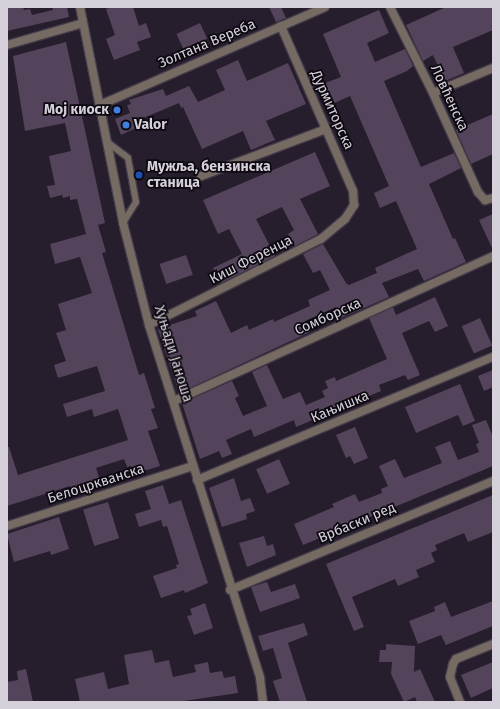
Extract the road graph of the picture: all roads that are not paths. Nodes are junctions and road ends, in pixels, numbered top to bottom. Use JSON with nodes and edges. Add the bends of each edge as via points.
{"nodes":[{"id":1,"x":80,"y":7,"type":"edge"},
{"id":2,"x":325,"y":7,"type":"edge"},
{"id":3,"x":390,"y":7,"type":"edge"},
{"id":4,"x":83,"y":23,"type":"junction"},
{"id":5,"x":281,"y":26,"type":"junction"},
{"id":6,"x":7,"y":45,"type":"edge"},
{"id":7,"x":493,"y":68,"type":"edge"},
{"id":8,"x":433,"y":93,"type":"junction"},
{"id":9,"x":100,"y":105,"type":"junction"},
{"id":10,"x":326,"y":129,"type":"junction"},
{"id":11,"x":107,"y":142,"type":"junction"},
{"id":12,"x":201,"y":176,"type":"dead end"},
{"id":13,"x":489,"y":199,"type":"edge"},
{"id":14,"x":354,"y":205,"type":"joint"},
{"id":15,"x":123,"y":223,"type":"junction"},
{"id":16,"x":493,"y":256,"type":"edge"},
{"id":17,"x":149,"y":325,"type":"junction"},
{"id":18,"x":493,"y":358,"type":"edge"},
{"id":19,"x":174,"y":401,"type":"junction"},
{"id":20,"x":193,"y":466,"type":"junction"},
{"id":21,"x":197,"y":480,"type":"junction"},
{"id":22,"x":493,"y":481,"type":"edge"},
{"id":23,"x":7,"y":526,"type":"edge"},
{"id":24,"x":230,"y":590,"type":"junction"},
{"id":25,"x":493,"y":644,"type":"edge"},
{"id":26,"x":263,"y":702,"type":"edge"},
{"id":27,"x":460,"y":702,"type":"edge"}],
"edges":[{"from":1,"to":4,"type":"street","name":"Хуњади Јаноша"},
{"from":2,"to":5,"type":"street","name":"Золтана Вереба"},
{"from":3,"to":8,"type":"street","name":"Ловћенска"},
{"from":4,"to":6,"type":"street"},
{"from":4,"to":9,"type":"street","name":"Хуњади Јаноша"},
{"from":5,"to":9,"type":"street","name":"Золтана Вереба"},
{"from":5,"to":10,"type":"street","name":"Дурмиторска"},
{"from":7,"to":8,"type":"street"},
{"from":8,"to":13,"type":"street","name":"Ловћенска","via":[[478,192]]},
{"from":9,"to":11,"type":"street","name":"Хуњади Јаноша"},
{"from":10,"to":12,"type":"street"},
{"from":10,"to":14,"type":"street","name":"Дурмиторска","via":[[353,191]]},
{"from":11,"to":15,"type":"street","name":"Хуњади Јаноша"},
{"from":11,"to":15,"type":"lane","via":[[128,158],[136,202]]},
{"from":14,"to":17,"type":"street","name":"Киш Ференца","via":[[340,224],[321,239]]},
{"from":15,"to":17,"type":"street","name":"Хуњади Јаноша"},
{"from":16,"to":19,"type":"street","name":"Сомборска"},
{"from":17,"to":19,"type":"street","name":"Хуњади Јаноша"},
{"from":18,"to":21,"type":"street","name":"Кањишка"},
{"from":19,"to":20,"type":"street","name":"Хуњади Јаноша"},
{"from":20,"to":21,"type":"street","name":"Хуњади Јаноша"},
{"from":20,"to":23,"type":"street","name":"Белоцркванска"},
{"from":21,"to":24,"type":"street","name":"Хуњади Јаноша"},
{"from":22,"to":24,"type":"street","name":"Врбаски ред"},
{"from":24,"to":26,"type":"street","name":"Хуњади Јаноша","via":[[260,678]]},
{"from":25,"to":27,"type":"street","via":[[456,659],[453,664],[450,677]]}]}
